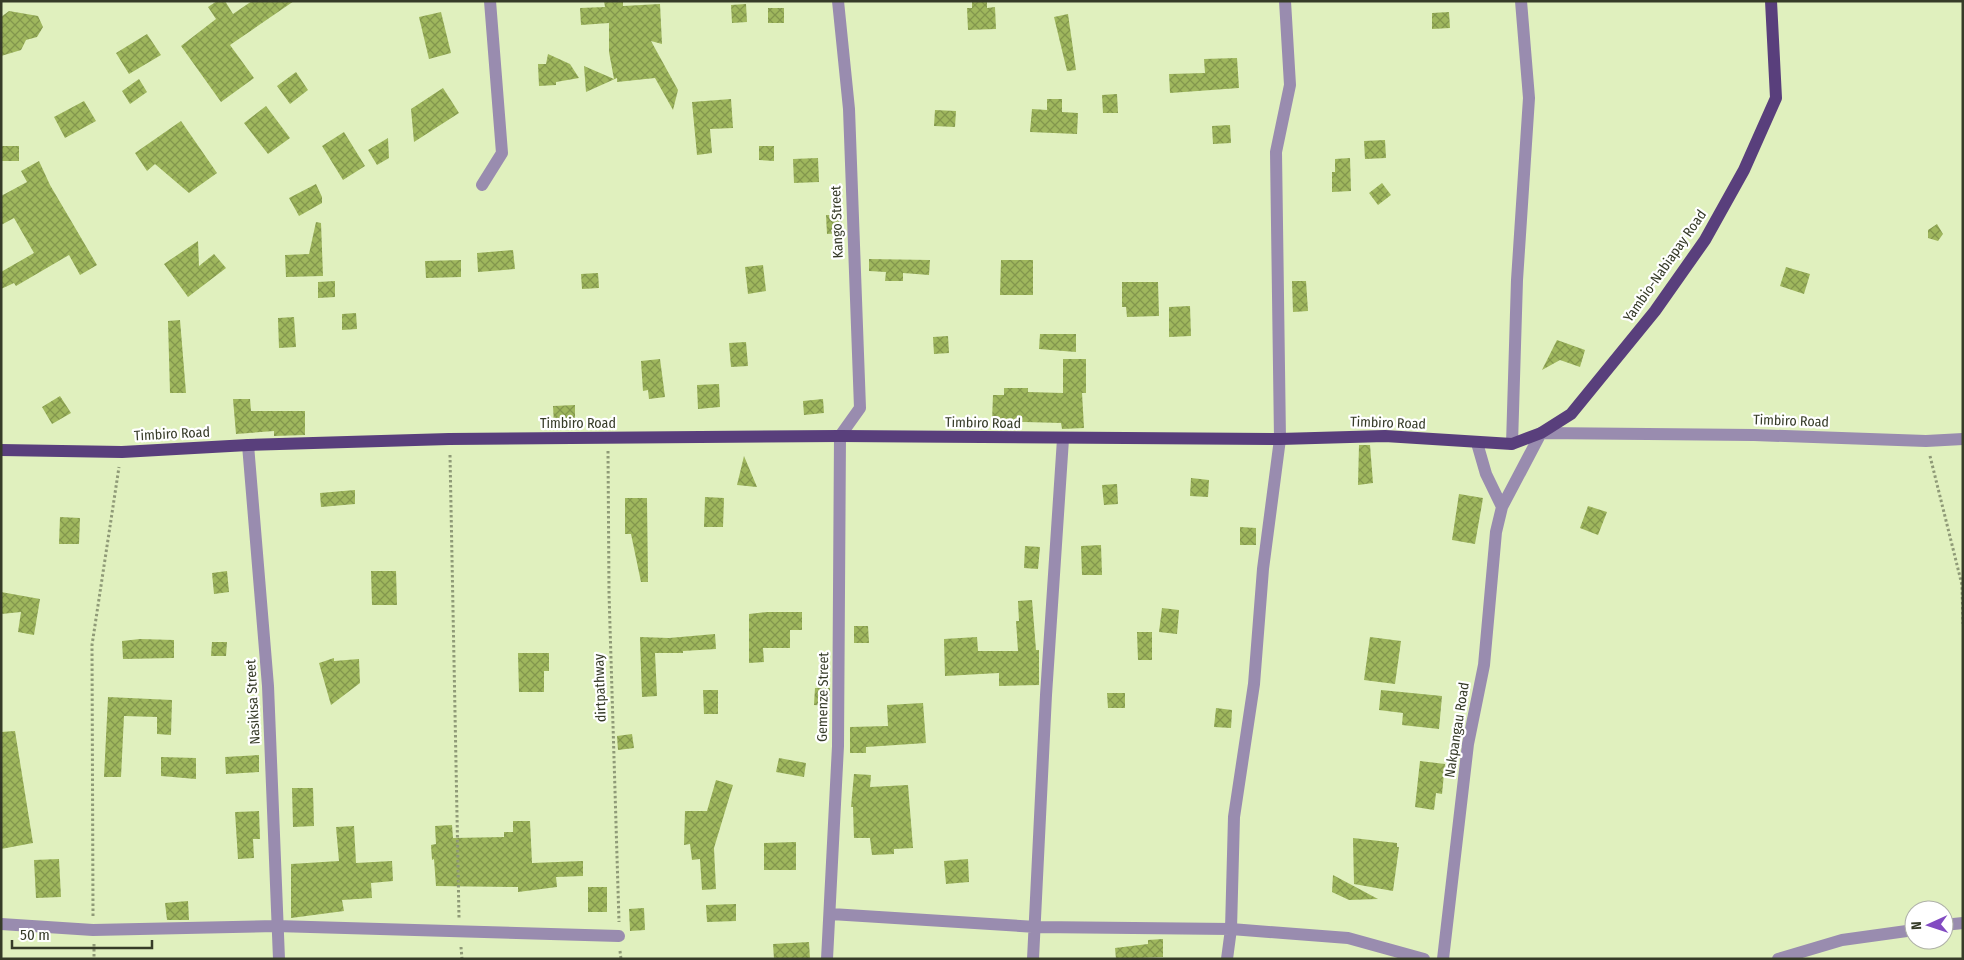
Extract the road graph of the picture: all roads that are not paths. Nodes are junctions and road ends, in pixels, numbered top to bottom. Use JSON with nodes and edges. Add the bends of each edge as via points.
{"nodes":[{"id":1,"x":490,"y":1,"type":"edge"},
{"id":2,"x":838,"y":1,"type":"edge"},
{"id":3,"x":1285,"y":1,"type":"edge"},
{"id":4,"x":1521,"y":1,"type":"edge"},
{"id":5,"x":1771,"y":1,"type":"edge"},
{"id":6,"x":482,"y":185,"type":"dead end"},
{"id":7,"x":1541,"y":433,"type":"junction"},
{"id":8,"x":840,"y":436,"type":"junction"},
{"id":9,"x":1063,"y":439,"type":"junction"},
{"id":10,"x":1280,"y":439,"type":"junction"},
{"id":11,"x":1963,"y":439,"type":"edge"},
{"id":12,"x":1477,"y":443,"type":"junction"},
{"id":13,"x":1512,"y":444,"type":"junction"},
{"id":14,"x":248,"y":445,"type":"junction"},
{"id":15,"x":1,"y":450,"type":"edge"},
{"id":16,"x":1502,"y":507,"type":"junction"},
{"id":17,"x":831,"y":914,"type":"junction"},
{"id":18,"x":1,"y":924,"type":"edge"},
{"id":19,"x":276,"y":926,"type":"junction"},
{"id":20,"x":1036,"y":927,"type":"junction"},
{"id":21,"x":1231,"y":929,"type":"junction"},
{"id":22,"x":1904,"y":931,"type":"edge"},
{"id":23,"x":619,"y":936,"type":"road end"},
{"id":24,"x":278,"y":959,"type":"edge"},
{"id":25,"x":827,"y":959,"type":"edge"},
{"id":26,"x":1033,"y":959,"type":"edge"},
{"id":27,"x":1227,"y":959,"type":"edge"},
{"id":28,"x":1424,"y":959,"type":"edge"},
{"id":29,"x":1443,"y":959,"type":"edge"},
{"id":30,"x":1778,"y":959,"type":"edge"}],
"edges":[{"from":1,"to":6,"type":"street","via":[[502,153]]},
{"from":2,"to":8,"type":"street","name":"Kango Street","via":[[849,109],[860,408]]},
{"from":3,"to":10,"type":"street","via":[[1290,85],[1276,152]]},
{"from":4,"to":13,"type":"street","via":[[1529,98],[1517,280]]},
{"from":5,"to":7,"type":"main road","name":"Yambio-Nabiapay Road","via":[[1776,98],[1744,170],[1705,240],[1655,311],[1571,414]]},
{"from":7,"to":11,"type":"street","name":"Timbiro Road","via":[[1926,441]]},
{"from":7,"to":13,"type":"main road","name":"Timbiro Road"},
{"from":7,"to":16,"type":"street","name":"Nakpangau Road"},
{"from":8,"to":9,"type":"main road","name":"Timbiro Road"},
{"from":8,"to":14,"type":"main road","name":"Timbiro Road","via":[[449,439]]},
{"from":8,"to":17,"type":"street","name":"Gemenze Street","via":[[838,746]]},
{"from":9,"to":10,"type":"main road","name":"Timbiro Road"},
{"from":9,"to":20,"type":"street","via":[[1046,695]]},
{"from":10,"to":12,"type":"main road","name":"Timbiro Road","via":[[1385,436]]},
{"from":10,"to":21,"type":"street","via":[[1263,569],[1254,684],[1234,817]]},
{"from":12,"to":13,"type":"main road","name":"Timbiro Road"},
{"from":12,"to":16,"type":"street","via":[[1486,474]]},
{"from":14,"to":15,"type":"main road","name":"Timbiro Road","via":[[122,452]]},
{"from":14,"to":19,"type":"street","name":"Nasikisa Street","via":[[268,686]]},
{"from":16,"to":29,"type":"street","name":"Nakpangau Road","via":[[1496,532],[1484,665],[1468,744]]},
{"from":17,"to":20,"type":"street"},
{"from":17,"to":25,"type":"street","name":"Gemenze Street"},
{"from":18,"to":19,"type":"street","via":[[93,930]]},
{"from":19,"to":23,"type":"street"},
{"from":19,"to":24,"type":"street","name":"Nasikisa Street"},
{"from":20,"to":21,"type":"street"},
{"from":20,"to":26,"type":"street"},
{"from":21,"to":27,"type":"street"},
{"from":21,"to":28,"type":"street","via":[[1348,938]]},
{"from":22,"to":30,"type":"street","via":[[1842,940]]}]}
